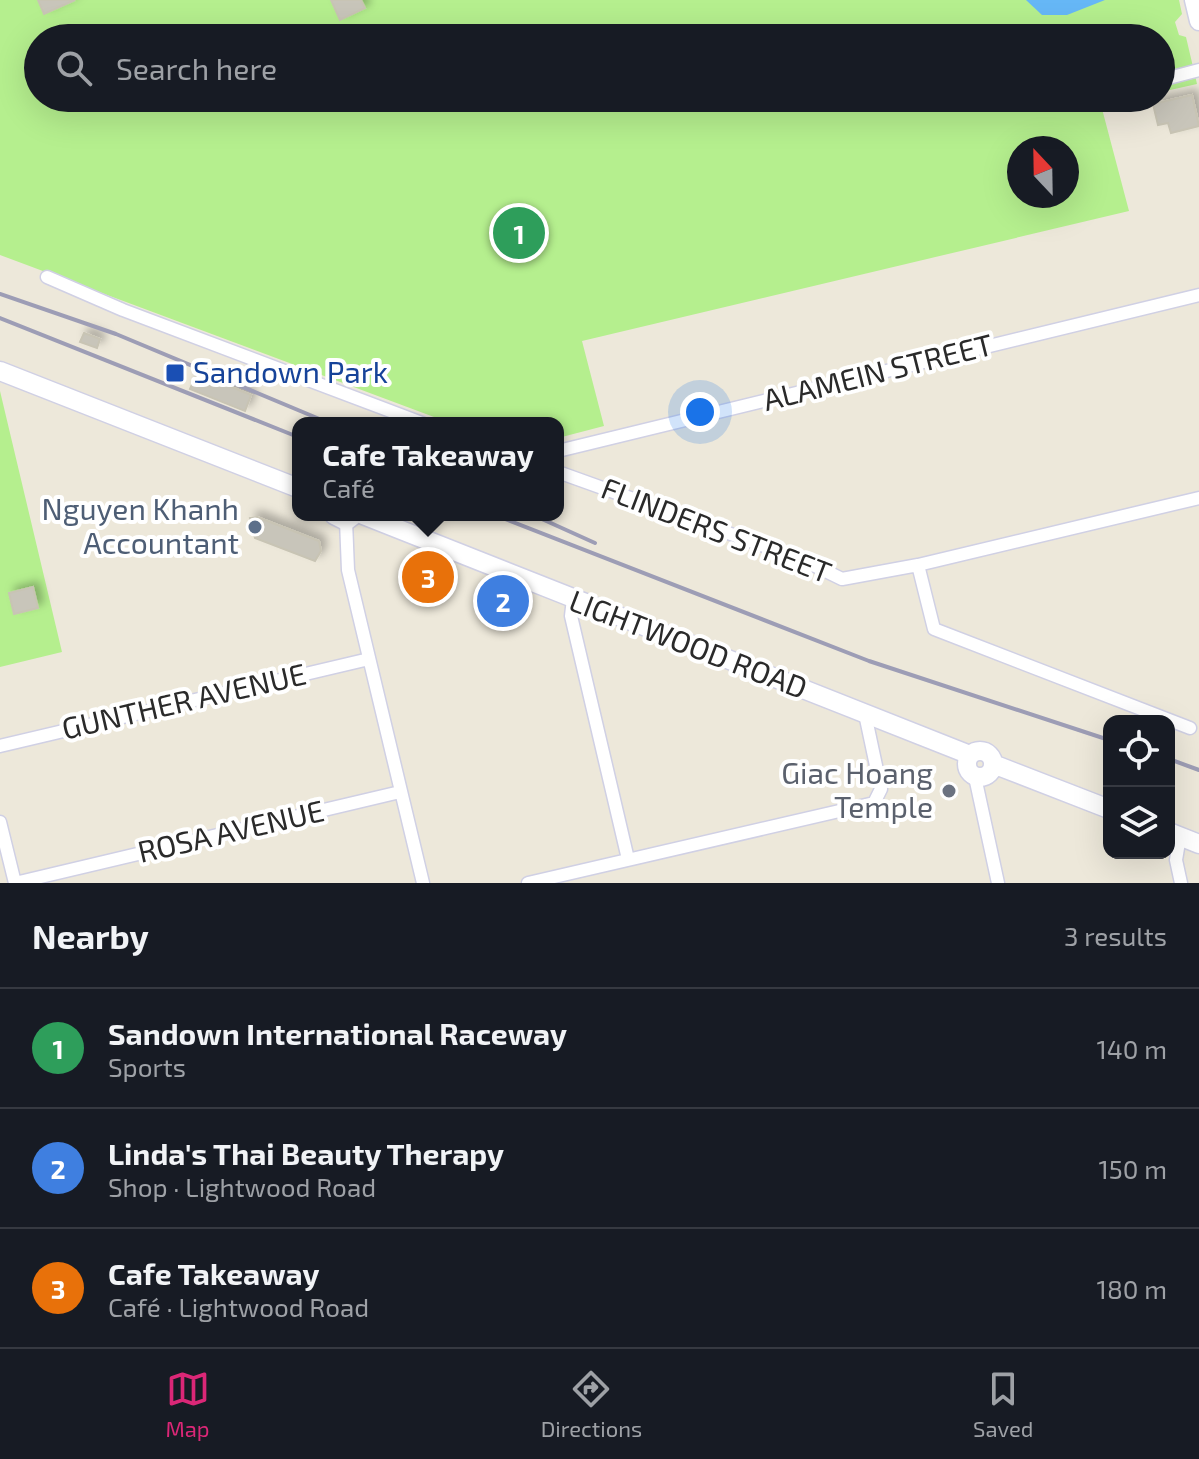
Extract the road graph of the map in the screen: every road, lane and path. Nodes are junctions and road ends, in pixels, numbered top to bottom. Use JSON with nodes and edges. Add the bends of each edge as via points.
{"nodes":[{"id":1,"x":1194,"y":0,"type":"edge"},
{"id":2,"x":1199,"y":21,"type":"edge"},
{"id":3,"x":1199,"y":70,"type":"edge"},
{"id":4,"x":1175,"y":76,"type":"edge"},
{"id":5,"x":47,"y":277,"type":"dead end"},
{"id":6,"x":1199,"y":295,"type":"edge"},
{"id":7,"x":0,"y":371,"type":"edge"},
{"id":8,"x":406,"y":417,"type":"edge"},
{"id":9,"x":564,"y":450,"type":"edge"},
{"id":10,"x":564,"y":474,"type":"edge"},
{"id":11,"x":292,"y":486,"type":"edge"},
{"id":12,"x":1199,"y":498,"type":"edge"},
{"id":13,"x":347,"y":521,"type":"edge"},
{"id":14,"x":360,"y":521,"type":"edge"},
{"id":15,"x":918,"y":565,"type":"junction"},
{"id":16,"x":573,"y":599,"type":"junction"},
{"id":17,"x":369,"y":659,"type":"junction"},
{"id":18,"x":865,"y":714,"type":"junction"},
{"id":19,"x":1190,"y":728,"type":"dead end"},
{"id":20,"x":0,"y":746,"type":"edge"},
{"id":21,"x":970,"y":755,"type":"junction"},
{"id":22,"x":993,"y":764,"type":"junction"},
{"id":23,"x":975,"y":777,"type":"junction"},
{"id":24,"x":400,"y":792,"type":"junction"},
{"id":25,"x":1103,"y":807,"type":"edge"},
{"id":26,"x":0,"y":822,"type":"edge"},
{"id":27,"x":1175,"y":834,"type":"edge"},
{"id":28,"x":1199,"y":844,"type":"edge"},
{"id":29,"x":1175,"y":847,"type":"edge"},
{"id":30,"x":628,"y":859,"type":"junction"},
{"id":31,"x":15,"y":883,"type":"edge"},
{"id":32,"x":423,"y":883,"type":"edge"},
{"id":33,"x":528,"y":883,"type":"edge"},
{"id":34,"x":998,"y":883,"type":"edge"},
{"id":35,"x":1181,"y":883,"type":"edge"}],
"edges":[{"from":1,"to":2,"type":"main road"},
{"from":3,"to":4,"type":"street"},
{"from":5,"to":8,"type":"street"},
{"from":6,"to":9,"type":"street","name":"ALAMEIN STREET"},
{"from":7,"to":11,"type":"main road"},
{"from":10,"to":15,"type":"street","name":"FLINDERS STREET","via":[[803,560],[842,579]]},
{"from":12,"to":15,"type":"street","name":"FLINDERS STREET"},
{"from":13,"to":17,"type":"street","via":[[343,532],[348,570]]},
{"from":14,"to":16,"type":"main road","name":"LIGHTWOOD ROAD"},
{"from":15,"to":19,"type":"street","via":[[934,629]]},
{"from":16,"to":18,"type":"main road","name":"LIGHTWOOD ROAD"},
{"from":16,"to":30,"type":"street","via":[[571,616]]},
{"from":17,"to":20,"type":"street","name":"GUNTHER AVENUE"},
{"from":17,"to":24,"type":"street"},
{"from":18,"to":21,"type":"main road","name":"LIGHTWOOD ROAD"},
{"from":18,"to":30,"type":"street","via":[[881,789],[874,803]]},
{"from":21,"to":22,"type":"main road","via":[[982,751]]},
{"from":21,"to":23,"type":"main road","via":[[966,767]]},
{"from":22,"to":23,"type":"main road","via":[[987,775]]},
{"from":22,"to":25,"type":"main road"},
{"from":23,"to":34,"type":"street"},
{"from":24,"to":31,"type":"street","name":"ROSA AVENUE"},
{"from":24,"to":32,"type":"street"},
{"from":26,"to":31,"type":"street"},
{"from":27,"to":28,"type":"main road"},
{"from":29,"to":35,"type":"street"},
{"from":30,"to":33,"type":"street"}]}
